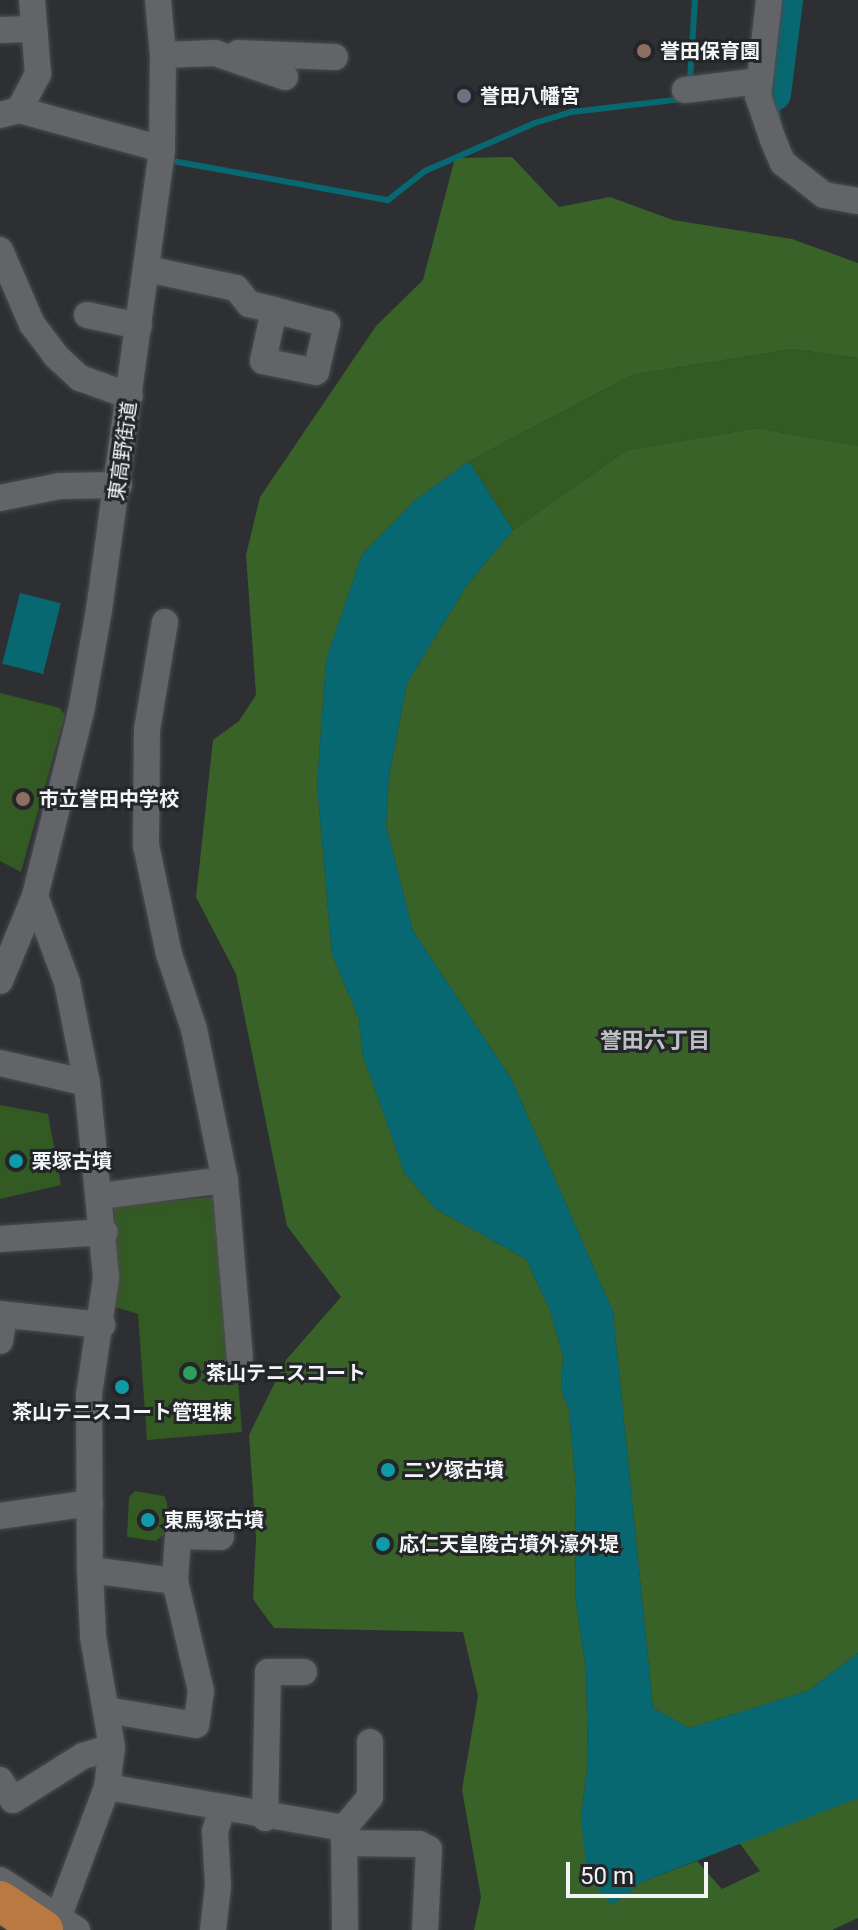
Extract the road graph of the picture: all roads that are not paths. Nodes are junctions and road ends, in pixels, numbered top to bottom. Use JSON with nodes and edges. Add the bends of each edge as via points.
{"nodes":[{"id":1,"x":32,"y":0,"type":"edge"},
{"id":2,"x":158,"y":0,"type":"edge"},
{"id":3,"x":769,"y":0,"type":"edge"},
{"id":4,"x":34,"y":29,"type":"junction"},
{"id":5,"x":0,"y":30,"type":"edge"},
{"id":6,"x":215,"y":53,"type":"junction"},
{"id":7,"x":163,"y":55,"type":"junction"},
{"id":8,"x":335,"y":57,"type":"dead end"},
{"id":9,"x":285,"y":77,"type":"dead end"},
{"id":10,"x":759,"y":81,"type":"junction"},
{"id":11,"x":685,"y":90,"type":"dead end"},
{"id":12,"x":10,"y":113,"type":"edge"},
{"id":13,"x":161,"y":155,"type":"junction"},
{"id":14,"x":858,"y":201,"type":"edge"},
{"id":15,"x":0,"y":250,"type":"edge"},
{"id":16,"x":147,"y":269,"type":"junction"},
{"id":17,"x":274,"y":310,"type":"dead end"},
{"id":18,"x":87,"y":315,"type":"dead end"},
{"id":19,"x":139,"y":326,"type":"junction"},
{"id":20,"x":130,"y":396,"type":"junction"},
{"id":21,"x":119,"y":485,"type":"junction"},
{"id":22,"x":0,"y":498,"type":"edge"},
{"id":23,"x":165,"y":622,"type":"dead end"},
{"id":24,"x":35,"y":896,"type":"junction"},
{"id":25,"x":0,"y":981,"type":"edge"},
{"id":26,"x":0,"y":1063,"type":"edge"},
{"id":27,"x":87,"y":1083,"type":"junction"},
{"id":28,"x":225,"y":1180,"type":"junction"},
{"id":29,"x":101,"y":1196,"type":"junction"},
{"id":30,"x":105,"y":1232,"type":"junction"},
{"id":31,"x":0,"y":1239,"type":"edge"},
{"id":32,"x":2,"y":1314,"type":"edge"},
{"id":33,"x":102,"y":1325,"type":"junction"},
{"id":34,"x":0,"y":1341,"type":"edge"},
{"id":35,"x":240,"y":1357,"type":"dead end"},
{"id":36,"x":90,"y":1503,"type":"junction"},
{"id":37,"x":0,"y":1516,"type":"edge"},
{"id":38,"x":221,"y":1537,"type":"dead end"},
{"id":39,"x":90,"y":1570,"type":"junction"},
{"id":40,"x":175,"y":1581,"type":"junction"},
{"id":41,"x":304,"y":1672,"type":"dead end"},
{"id":42,"x":106,"y":1710,"type":"junction"},
{"id":43,"x":370,"y":1742,"type":"dead end"},
{"id":44,"x":112,"y":1747,"type":"junction"},
{"id":45,"x":0,"y":1780,"type":"edge"},
{"id":46,"x":107,"y":1787,"type":"junction"},
{"id":47,"x":222,"y":1809,"type":"junction"},
{"id":48,"x":265,"y":1818,"type":"junction"},
{"id":49,"x":344,"y":1836,"type":"junction"},
{"id":50,"x":0,"y":1880,"type":"edge"},
{"id":51,"x":0,"y":1901,"type":"edge"},
{"id":52,"x":59,"y":1926,"type":"edge"},
{"id":53,"x":213,"y":1930,"type":"edge"},
{"id":54,"x":345,"y":1930,"type":"edge"},
{"id":55,"x":425,"y":1930,"type":"edge"}],
"edges":[{"from":1,"to":4,"type":"street"},
{"from":2,"to":7,"type":"street","name":"東高野街道"},
{"from":3,"to":10,"type":"street"},
{"from":4,"to":5,"type":"street"},
{"from":4,"to":12,"type":"street","via":[[38,74]]},
{"from":6,"to":7,"type":"street"},
{"from":6,"to":8,"type":"street"},
{"from":6,"to":9,"type":"street"},
{"from":7,"to":13,"type":"street","name":"東高野街道"},
{"from":10,"to":11,"type":"street"},
{"from":10,"to":14,"type":"street","via":[[758,96],[783,163],[824,195]]},
{"from":12,"to":13,"type":"street"},
{"from":13,"to":16,"type":"street","name":"東高野街道"},
{"from":15,"to":20,"type":"street","via":[[32,324],[56,356],[88,382]]},
{"from":16,"to":17,"type":"street","via":[[236,288],[249,304]]},
{"from":16,"to":19,"type":"street","name":"東高野街道"},
{"from":18,"to":19,"type":"street"},
{"from":19,"to":20,"type":"street","name":"東高野街道"},
{"from":20,"to":21,"type":"street","name":"東高野街道"},
{"from":21,"to":22,"type":"street","via":[[60,486]]},
{"from":21,"to":24,"type":"street","name":"東高野街道","via":[[81,712]]},
{"from":23,"to":28,"type":"street","via":[[147,729],[146,845],[169,954],[194,1029]]},
{"from":24,"to":25,"type":"street","name":"東高野街道"},
{"from":24,"to":27,"type":"street","via":[[67,982]]},
{"from":26,"to":27,"type":"street"},
{"from":27,"to":29,"type":"street"},
{"from":28,"to":29,"type":"street"},
{"from":28,"to":35,"type":"street"},
{"from":29,"to":30,"type":"street"},
{"from":30,"to":31,"type":"street"},
{"from":30,"to":33,"type":"street"},
{"from":32,"to":33,"type":"street"},
{"from":32,"to":34,"type":"street"},
{"from":33,"to":36,"type":"street","via":[[89,1395]]},
{"from":36,"to":37,"type":"street"},
{"from":36,"to":39,"type":"street"},
{"from":38,"to":40,"type":"street","via":[[178,1536]]},
{"from":39,"to":40,"type":"street"},
{"from":39,"to":42,"type":"street","via":[[93,1637]]},
{"from":40,"to":42,"type":"street","via":[[201,1691],[196,1725]]},
{"from":41,"to":48,"type":"street","via":[[268,1672]]},
{"from":42,"to":44,"type":"street"},
{"from":43,"to":49,"type":"street","via":[[370,1797]]},
{"from":44,"to":45,"type":"street","via":[[83,1756],[13,1800]]},
{"from":44,"to":46,"type":"street"},
{"from":46,"to":47,"type":"street"},
{"from":46,"to":52,"type":"street"},
{"from":47,"to":48,"type":"street"},
{"from":47,"to":53,"type":"street","via":[[215,1831],[218,1886]]},
{"from":48,"to":49,"type":"street"},
{"from":49,"to":54,"type":"street"},
{"from":49,"to":55,"type":"street","via":[[429,1849]]},
{"from":50,"to":52,"type":"street"},
{"from":51,"to":52,"type":"highway"}]}
